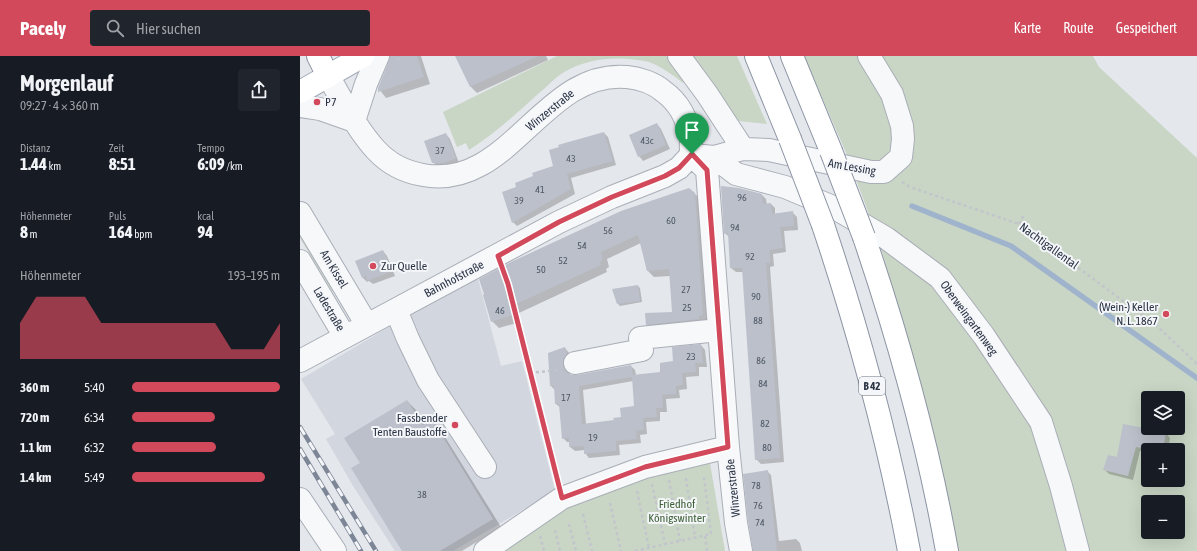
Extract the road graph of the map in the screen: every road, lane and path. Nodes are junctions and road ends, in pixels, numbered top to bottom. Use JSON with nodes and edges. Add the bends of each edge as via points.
{"nodes":[{"id":1,"x":318,"y":56,"type":"edge"},
{"id":2,"x":363,"y":56,"type":"edge"},
{"id":3,"x":378,"y":56,"type":"edge"},
{"id":4,"x":679,"y":56,"type":"edge"},
{"id":5,"x":756,"y":56,"type":"edge"},
{"id":6,"x":792,"y":56,"type":"edge"},
{"id":7,"x":869,"y":56,"type":"edge"},
{"id":8,"x":328,"y":76,"type":"junction"},
{"id":9,"x":300,"y":92,"type":"edge"},
{"id":10,"x":300,"y":106,"type":"edge"},
{"id":11,"x":354,"y":121,"type":"junction"},
{"id":12,"x":744,"y":149,"type":"junction"},
{"id":13,"x":692,"y":154,"type":"junction"},
{"id":14,"x":714,"y":157,"type":"junction"},
{"id":15,"x":884,"y":172,"type":"junction"},
{"id":16,"x":300,"y":213,"type":"edge"},
{"id":17,"x":1025,"y":213,"type":"dead end"},
{"id":18,"x":1019,"y":224,"type":"junction"},
{"id":19,"x":498,"y":256,"type":"junction"},
{"id":20,"x":300,"y":261,"type":"edge"},
{"id":21,"x":396,"y":310,"type":"junction"},
{"id":22,"x":367,"y":326,"type":"junction"},
{"id":23,"x":719,"y":330,"type":"junction"},
{"id":24,"x":345,"y":337,"type":"junction"},
{"id":25,"x":300,"y":361,"type":"edge"},
{"id":26,"x":576,"y":363,"type":"joint"},
{"id":27,"x":1197,"y":364,"type":"edge"},
{"id":28,"x":530,"y":373,"type":"junction"},
{"id":29,"x":728,"y":447,"type":"junction"},
{"id":30,"x":485,"y":467,"type":"dead end"},
{"id":31,"x":704,"y":477,"type":"dead end"},
{"id":32,"x":686,"y":478,"type":"dead end"},
{"id":33,"x":669,"y":480,"type":"dead end"},
{"id":34,"x":652,"y":484,"type":"dead end"},
{"id":35,"x":637,"y":491,"type":"dead end"},
{"id":36,"x":562,"y":498,"type":"junction"},
{"id":37,"x":300,"y":499,"type":"edge"},
{"id":38,"x":610,"y":503,"type":"dead end"},
{"id":39,"x":583,"y":514,"type":"dead end"},
{"id":40,"x":570,"y":524,"type":"dead end"},
{"id":41,"x":555,"y":530,"type":"dead end"},
{"id":42,"x":540,"y":535,"type":"dead end"},
{"id":43,"x":705,"y":535,"type":"junction"},
{"id":44,"x":695,"y":538,"type":"junction"},
{"id":45,"x":680,"y":541,"type":"junction"},
{"id":46,"x":665,"y":544,"type":"junction"},
{"id":47,"x":649,"y":548,"type":"junction"},
{"id":48,"x":335,"y":551,"type":"edge"},
{"id":49,"x":485,"y":551,"type":"edge"},
{"id":50,"x":544,"y":551,"type":"edge"},
{"id":51,"x":560,"y":551,"type":"edge"},
{"id":52,"x":576,"y":551,"type":"edge"},
{"id":53,"x":592,"y":551,"type":"edge"},
{"id":54,"x":621,"y":551,"type":"edge"},
{"id":55,"x":635,"y":551,"type":"edge"},
{"id":56,"x":707,"y":551,"type":"edge"},
{"id":57,"x":741,"y":551,"type":"edge"},
{"id":58,"x":909,"y":551,"type":"edge"},
{"id":59,"x":946,"y":551,"type":"edge"},
{"id":60,"x":1078,"y":551,"type":"edge"}],
"edges":[{"from":1,"to":8,"type":"main road"},
{"from":2,"to":8,"type":"main road"},
{"from":3,"to":11,"type":"street"},
{"from":4,"to":12,"type":"street"},
{"from":5,"to":58,"type":"main road","number":"B 42","bridge":true,"via":[[823,225],[856,327],[890,459]]},
{"from":6,"to":59,"type":"main road","bridge":true,"via":[[832,151],[888,306],[928,460]]},
{"from":7,"to":15,"type":"street","name":"Am Lessing","via":[[892,94],[902,126],[900,156]]},
{"from":8,"to":9,"type":"main road"},
{"from":8,"to":11,"type":"street","name":"Winzerstraße"},
{"from":10,"to":11,"type":"street","via":[[320,109]]},
{"from":11,"to":13,"type":"street","name":"Winzerstraße","via":[[376,150],[390,162],[409,172],[434,178],[449,177],[482,164],[498,154],[568,93],[591,82],[613,76],[632,77],[663,90],[678,105],[687,121]]},
{"from":12,"to":14,"type":"street","name":"Am Lessing"},
{"from":12,"to":15,"type":"street","name":"Am Lessing","via":[[769,150],[871,172]]},
{"from":13,"to":14,"type":"street","name":"Am Lessing"},
{"from":13,"to":19,"type":"street","name":"Bahnhofstraße","via":[[679,168],[665,176],[559,222]]},
{"from":13,"to":23,"type":"street","name":"Winzerstraße","via":[[707,170]]},
{"from":14,"to":60,"type":"street","name":"Oberweingartenweg","via":[[736,174],[786,187],[833,207],[886,238],[940,278],[984,336],[1041,422]]},
{"from":15,"to":18,"type":"path","name":"Nachtigallental","via":[[910,187]]},
{"from":16,"to":22,"type":"street","name":"Am Kissel"},
{"from":17,"to":18,"type":"path"},
{"from":18,"to":27,"type":"path","name":"Nachtigallental","via":[[1157,326]]},
{"from":19,"to":21,"type":"street","name":"Bahnhofstraße"},
{"from":19,"to":28,"type":"path","via":[[508,284]]},
{"from":20,"to":24,"type":"street","name":"Ladestraße"},
{"from":21,"to":22,"type":"street","name":"Bahnhofstraße"},
{"from":21,"to":30,"type":"street","via":[[428,380]]},
{"from":22,"to":24,"type":"street","name":"Bahnhofstraße"},
{"from":23,"to":26,"type":"street","via":[[640,338],[642,350]]},
{"from":23,"to":29,"type":"street","name":"Winzerstraße"},
{"from":24,"to":25,"type":"street","name":"Bahnhofstraße"},
{"from":26,"to":28,"type":"path","via":[[571,368]]},
{"from":28,"to":36,"type":"path"},
{"from":29,"to":36,"type":"street","via":[[645,467]]},
{"from":29,"to":57,"type":"street","name":"Winzerstraße"},
{"from":31,"to":43,"type":"path","via":[[711,534]]},
{"from":32,"to":44,"type":"path"},
{"from":33,"to":45,"type":"path"},
{"from":34,"to":46,"type":"path"},
{"from":35,"to":47,"type":"path"},
{"from":36,"to":49,"type":"street"},
{"from":37,"to":48,"type":"street"},
{"from":38,"to":54,"type":"path"},
{"from":39,"to":53,"type":"path"},
{"from":40,"to":52,"type":"path"},
{"from":41,"to":51,"type":"path"},
{"from":42,"to":50,"type":"path"},
{"from":43,"to":44,"type":"path"},
{"from":43,"to":56,"type":"path"},
{"from":44,"to":45,"type":"path"},
{"from":45,"to":46,"type":"path"},
{"from":46,"to":47,"type":"path"},
{"from":47,"to":55,"type":"path"}]}
